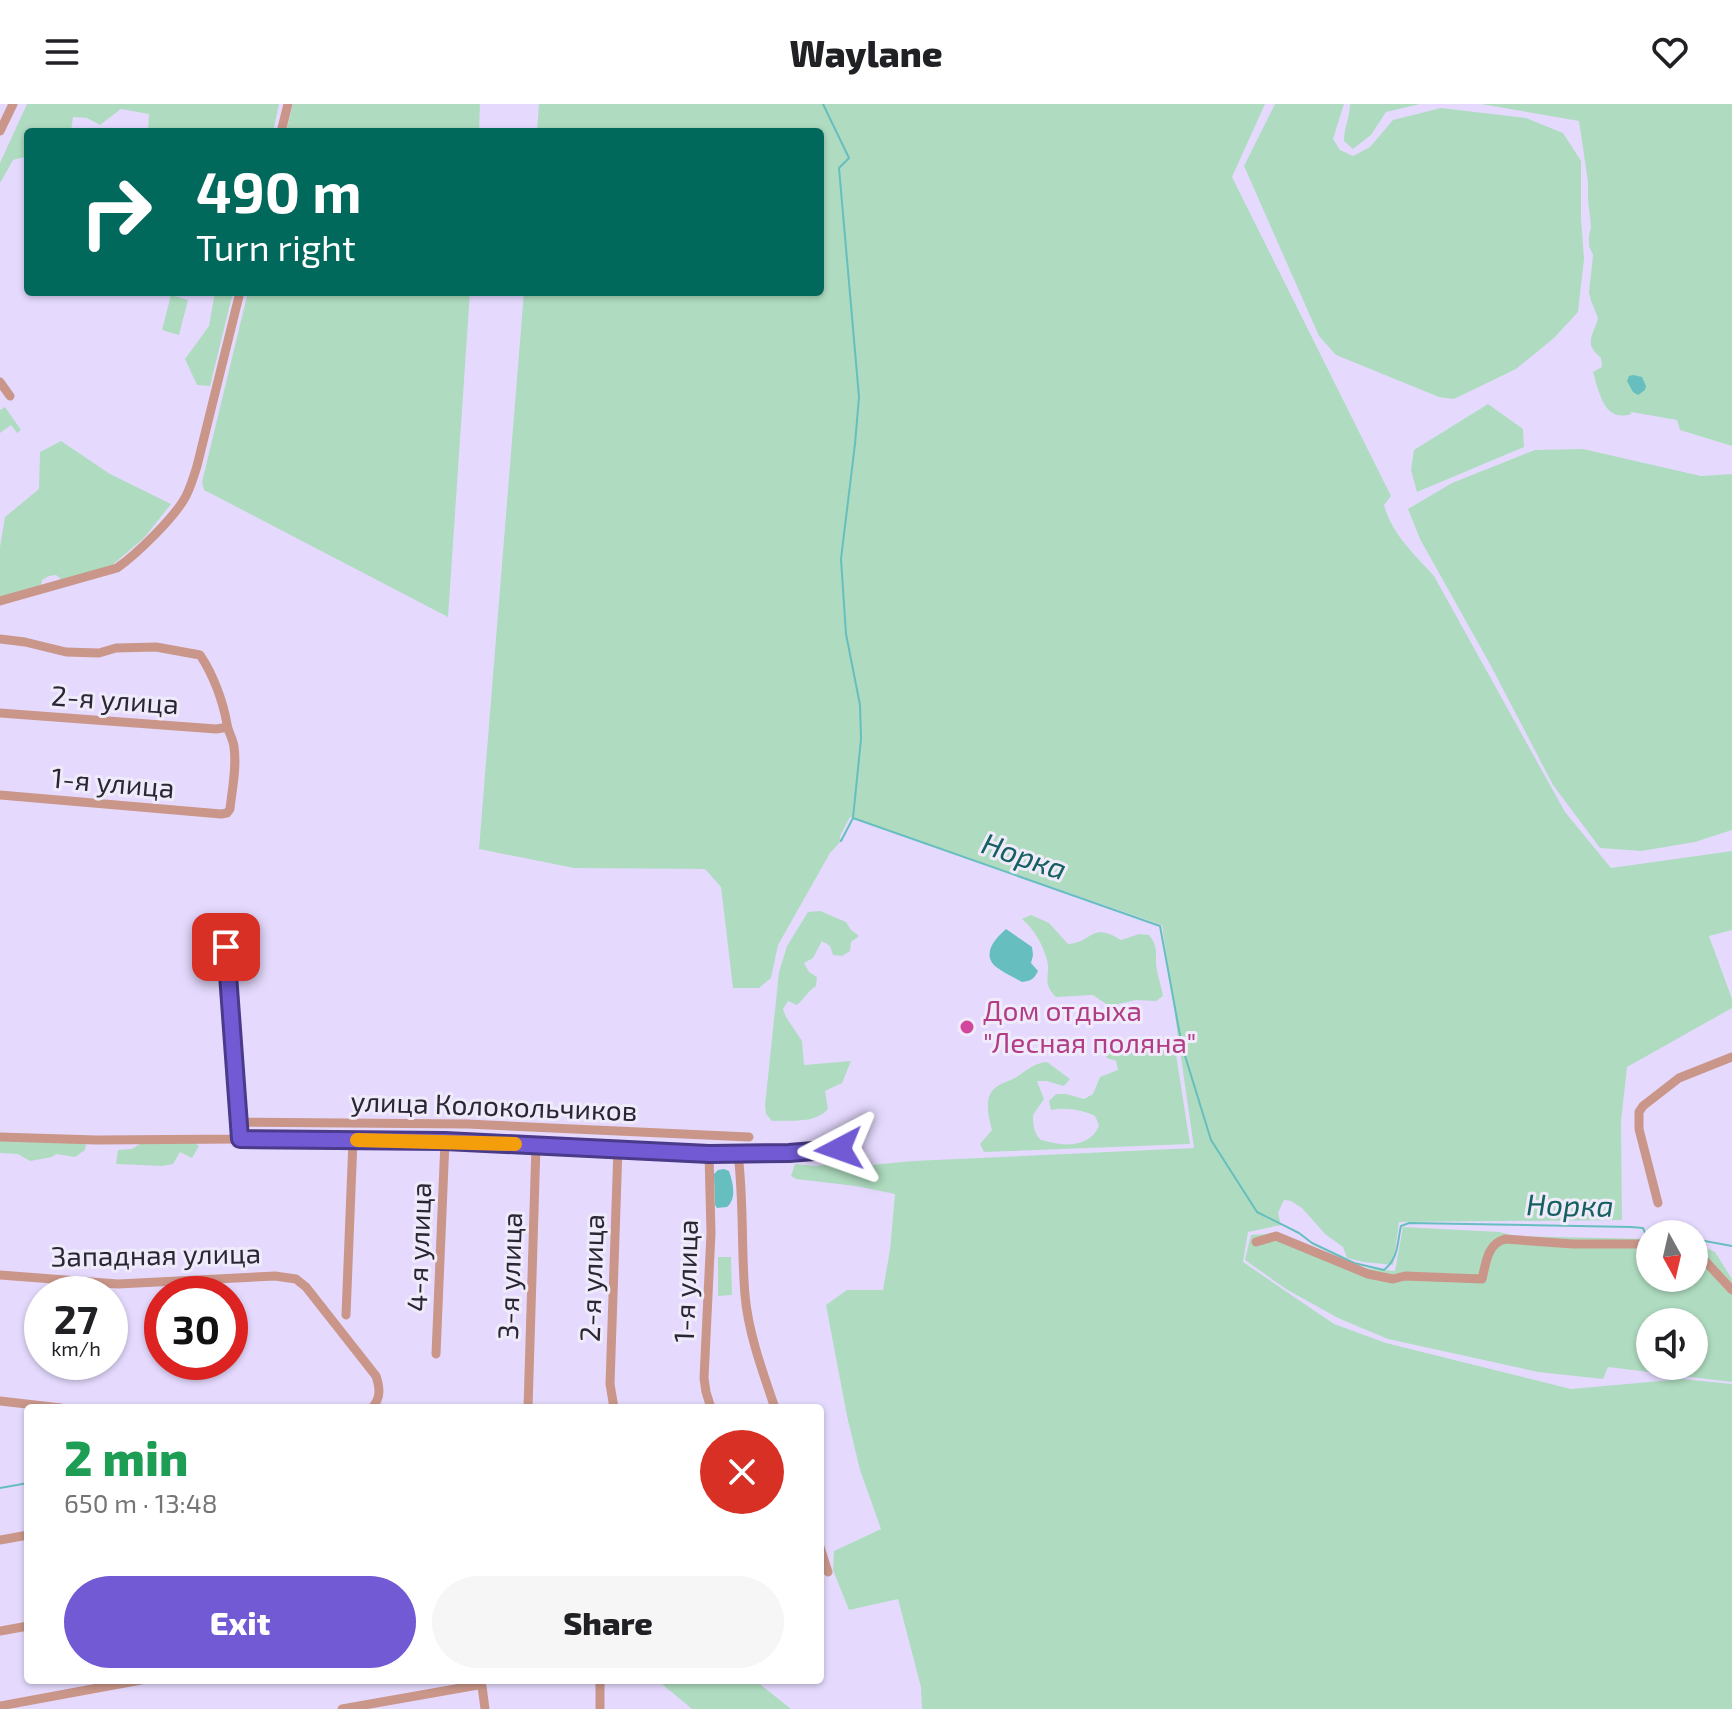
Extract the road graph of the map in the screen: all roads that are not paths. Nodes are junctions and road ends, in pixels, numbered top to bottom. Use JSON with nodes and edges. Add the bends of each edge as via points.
{"nodes":[{"id":1,"x":13,"y":104,"type":"edge"},
{"id":2,"x":288,"y":104,"type":"edge"},
{"id":3,"x":282,"y":128,"type":"edge"},
{"id":4,"x":0,"y":131,"type":"edge"},
{"id":5,"x":239,"y":296,"type":"edge"},
{"id":6,"x":0,"y":382,"type":"edge"},
{"id":7,"x":10,"y":396,"type":"dead end"},
{"id":8,"x":0,"y":601,"type":"edge"},
{"id":9,"x":0,"y":639,"type":"edge"},
{"id":10,"x":0,"y":713,"type":"edge"},
{"id":11,"x":227,"y":725,"type":"junction"},
{"id":12,"x":0,"y":795,"type":"edge"},
{"id":13,"x":226,"y":947,"type":"dead end"},
{"id":14,"x":1732,"y":1057,"type":"edge"},
{"id":15,"x":238,"y":1122,"type":"junction"},
{"id":16,"x":0,"y":1137,"type":"edge"},
{"id":17,"x":749,"y":1137,"type":"dead end"},
{"id":18,"x":240,"y":1139,"type":"junction"},
{"id":19,"x":353,"y":1140,"type":"junction"},
{"id":20,"x":445,"y":1141,"type":"junction"},
{"id":21,"x":536,"y":1145,"type":"junction"},
{"id":22,"x":618,"y":1148,"type":"junction"},
{"id":23,"x":839,"y":1149,"type":"dead end"},
{"id":24,"x":709,"y":1154,"type":"junction"},
{"id":25,"x":738,"y":1154,"type":"junction"},
{"id":26,"x":1658,"y":1203,"type":"dead end"},
{"id":27,"x":1256,"y":1242,"type":"dead end"},
{"id":28,"x":1636,"y":1244,"type":"edge"},
{"id":29,"x":1708,"y":1264,"type":"edge"},
{"id":30,"x":0,"y":1275,"type":"edge"},
{"id":31,"x":1732,"y":1290,"type":"edge"},
{"id":32,"x":346,"y":1315,"type":"dead end"},
{"id":33,"x":436,"y":1354,"type":"dead end"},
{"id":34,"x":0,"y":1401,"type":"edge"},
{"id":35,"x":26,"y":1404,"type":"edge"},
{"id":36,"x":375,"y":1404,"type":"edge"},
{"id":37,"x":528,"y":1404,"type":"edge"},
{"id":38,"x":613,"y":1404,"type":"edge"},
{"id":39,"x":710,"y":1404,"type":"edge"},
{"id":40,"x":774,"y":1404,"type":"edge"},
{"id":41,"x":24,"y":1536,"type":"edge"},
{"id":42,"x":0,"y":1540,"type":"edge"},
{"id":43,"x":824,"y":1560,"type":"edge"},
{"id":44,"x":828,"y":1572,"type":"dead end"},
{"id":45,"x":24,"y":1627,"type":"edge"},
{"id":46,"x":0,"y":1631,"type":"edge"},
{"id":47,"x":119,"y":1684,"type":"edge"},
{"id":48,"x":600,"y":1684,"type":"edge"},
{"id":49,"x":0,"y":1706,"type":"edge"},
{"id":50,"x":342,"y":1709,"type":"edge"},
{"id":51,"x":485,"y":1709,"type":"edge"},
{"id":52,"x":600,"y":1709,"type":"edge"}],
"edges":[{"from":1,"to":4,"type":"street"},
{"from":2,"to":3,"type":"street"},
{"from":5,"to":8,"type":"street","via":[[186,497],[117,568]]},
{"from":6,"to":7,"type":"street"},
{"from":9,"to":11,"type":"street","via":[[66,652],[156,647],[194,652],[203,660]]},
{"from":10,"to":11,"type":"street","name":"2-я улица","via":[[216,729]]},
{"from":11,"to":12,"type":"street","name":"1-я улица","via":[[235,771],[227,813]]},
{"from":13,"to":15,"type":"street"},
{"from":14,"to":26,"type":"street","via":[[1679,1078],[1639,1112]]},
{"from":15,"to":17,"type":"street","name":"улица Колокольчиков","via":[[467,1124]]},
{"from":15,"to":18,"type":"street"},
{"from":16,"to":18,"type":"street"},
{"from":18,"to":19,"type":"street"},
{"from":19,"to":20,"type":"street"},
{"from":19,"to":32,"type":"street"},
{"from":20,"to":21,"type":"street"},
{"from":20,"to":33,"type":"street","name":"4-я улица"},
{"from":21,"to":22,"type":"street"},
{"from":21,"to":37,"type":"street","name":"3-я улица"},
{"from":22,"to":24,"type":"street"},
{"from":22,"to":38,"type":"street","name":"2-я улица"},
{"from":23,"to":25,"type":"street"},
{"from":24,"to":25,"type":"street"},
{"from":24,"to":39,"type":"street","name":"1-я улица","via":[[704,1378]]},
{"from":25,"to":40,"type":"street","via":[[745,1297]]},
{"from":27,"to":28,"type":"street","via":[[1276,1236],[1393,1279],[1482,1279],[1491,1247],[1505,1239]]},
{"from":29,"to":31,"type":"street"},
{"from":30,"to":36,"type":"street","name":"Западная улица","via":[[118,1284],[296,1279],[376,1376]]},
{"from":34,"to":35,"type":"street"},
{"from":41,"to":42,"type":"street"},
{"from":43,"to":44,"type":"street"},
{"from":45,"to":46,"type":"street"},
{"from":47,"to":49,"type":"street"},
{"from":48,"to":52,"type":"street"},
{"from":50,"to":51,"type":"street","via":[[478,1685]]}]}
